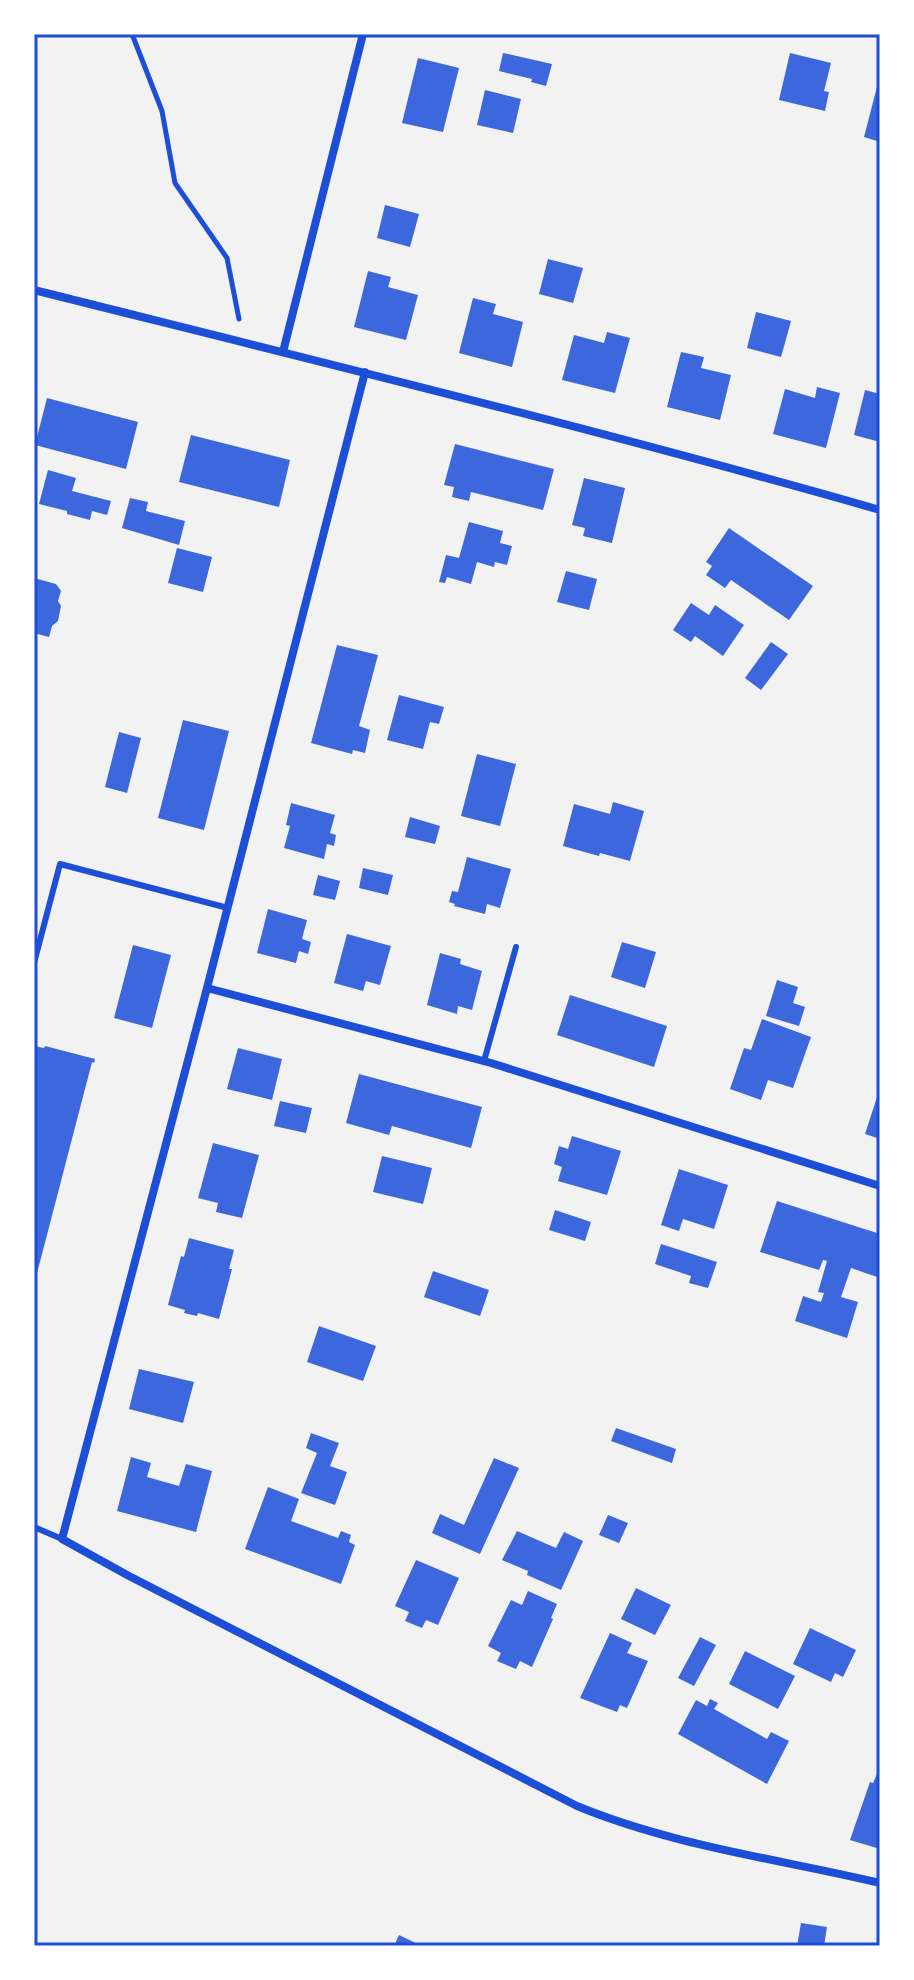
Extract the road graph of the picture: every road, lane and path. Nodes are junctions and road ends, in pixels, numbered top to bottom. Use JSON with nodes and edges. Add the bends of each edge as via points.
{"nodes":[{"id":1,"x":132,"y":34,"type":"edge"},
{"id":2,"x":363,"y":34,"type":"edge"},
{"id":3,"x":34,"y":290,"type":"edge"},
{"id":4,"x":239,"y":319,"type":"dead end"},
{"id":5,"x":283,"y":352,"type":"junction"},
{"id":6,"x":365,"y":372,"type":"junction"},
{"id":7,"x":880,"y":510,"type":"edge"},
{"id":8,"x":228,"y":908,"type":"junction"},
{"id":9,"x":516,"y":947,"type":"dead end"},
{"id":10,"x":34,"y":963,"type":"edge"},
{"id":11,"x":207,"y":988,"type":"junction"},
{"id":12,"x":484,"y":1061,"type":"junction"},
{"id":13,"x":880,"y":1186,"type":"edge"},
{"id":14,"x":34,"y":1527,"type":"edge"},
{"id":15,"x":62,"y":1539,"type":"junction"},
{"id":16,"x":880,"y":1883,"type":"edge"}],
"edges":[{"from":1,"to":4,"type":"path","via":[[162,111],[175,183],[227,258]]},
{"from":2,"to":5,"type":"street"},
{"from":3,"to":5,"type":"street"},
{"from":5,"to":6,"type":"street"},
{"from":6,"to":7,"type":"street"},
{"from":6,"to":8,"type":"street"},
{"from":8,"to":10,"type":"lane","via":[[60,864]]},
{"from":8,"to":11,"type":"street"},
{"from":9,"to":12,"type":"lane"},
{"from":11,"to":12,"type":"street"},
{"from":11,"to":15,"type":"street"},
{"from":12,"to":13,"type":"street"},
{"from":14,"to":15,"type":"lane"},
{"from":15,"to":16,"type":"street","via":[[577,1806],[666,1836]]}]}
